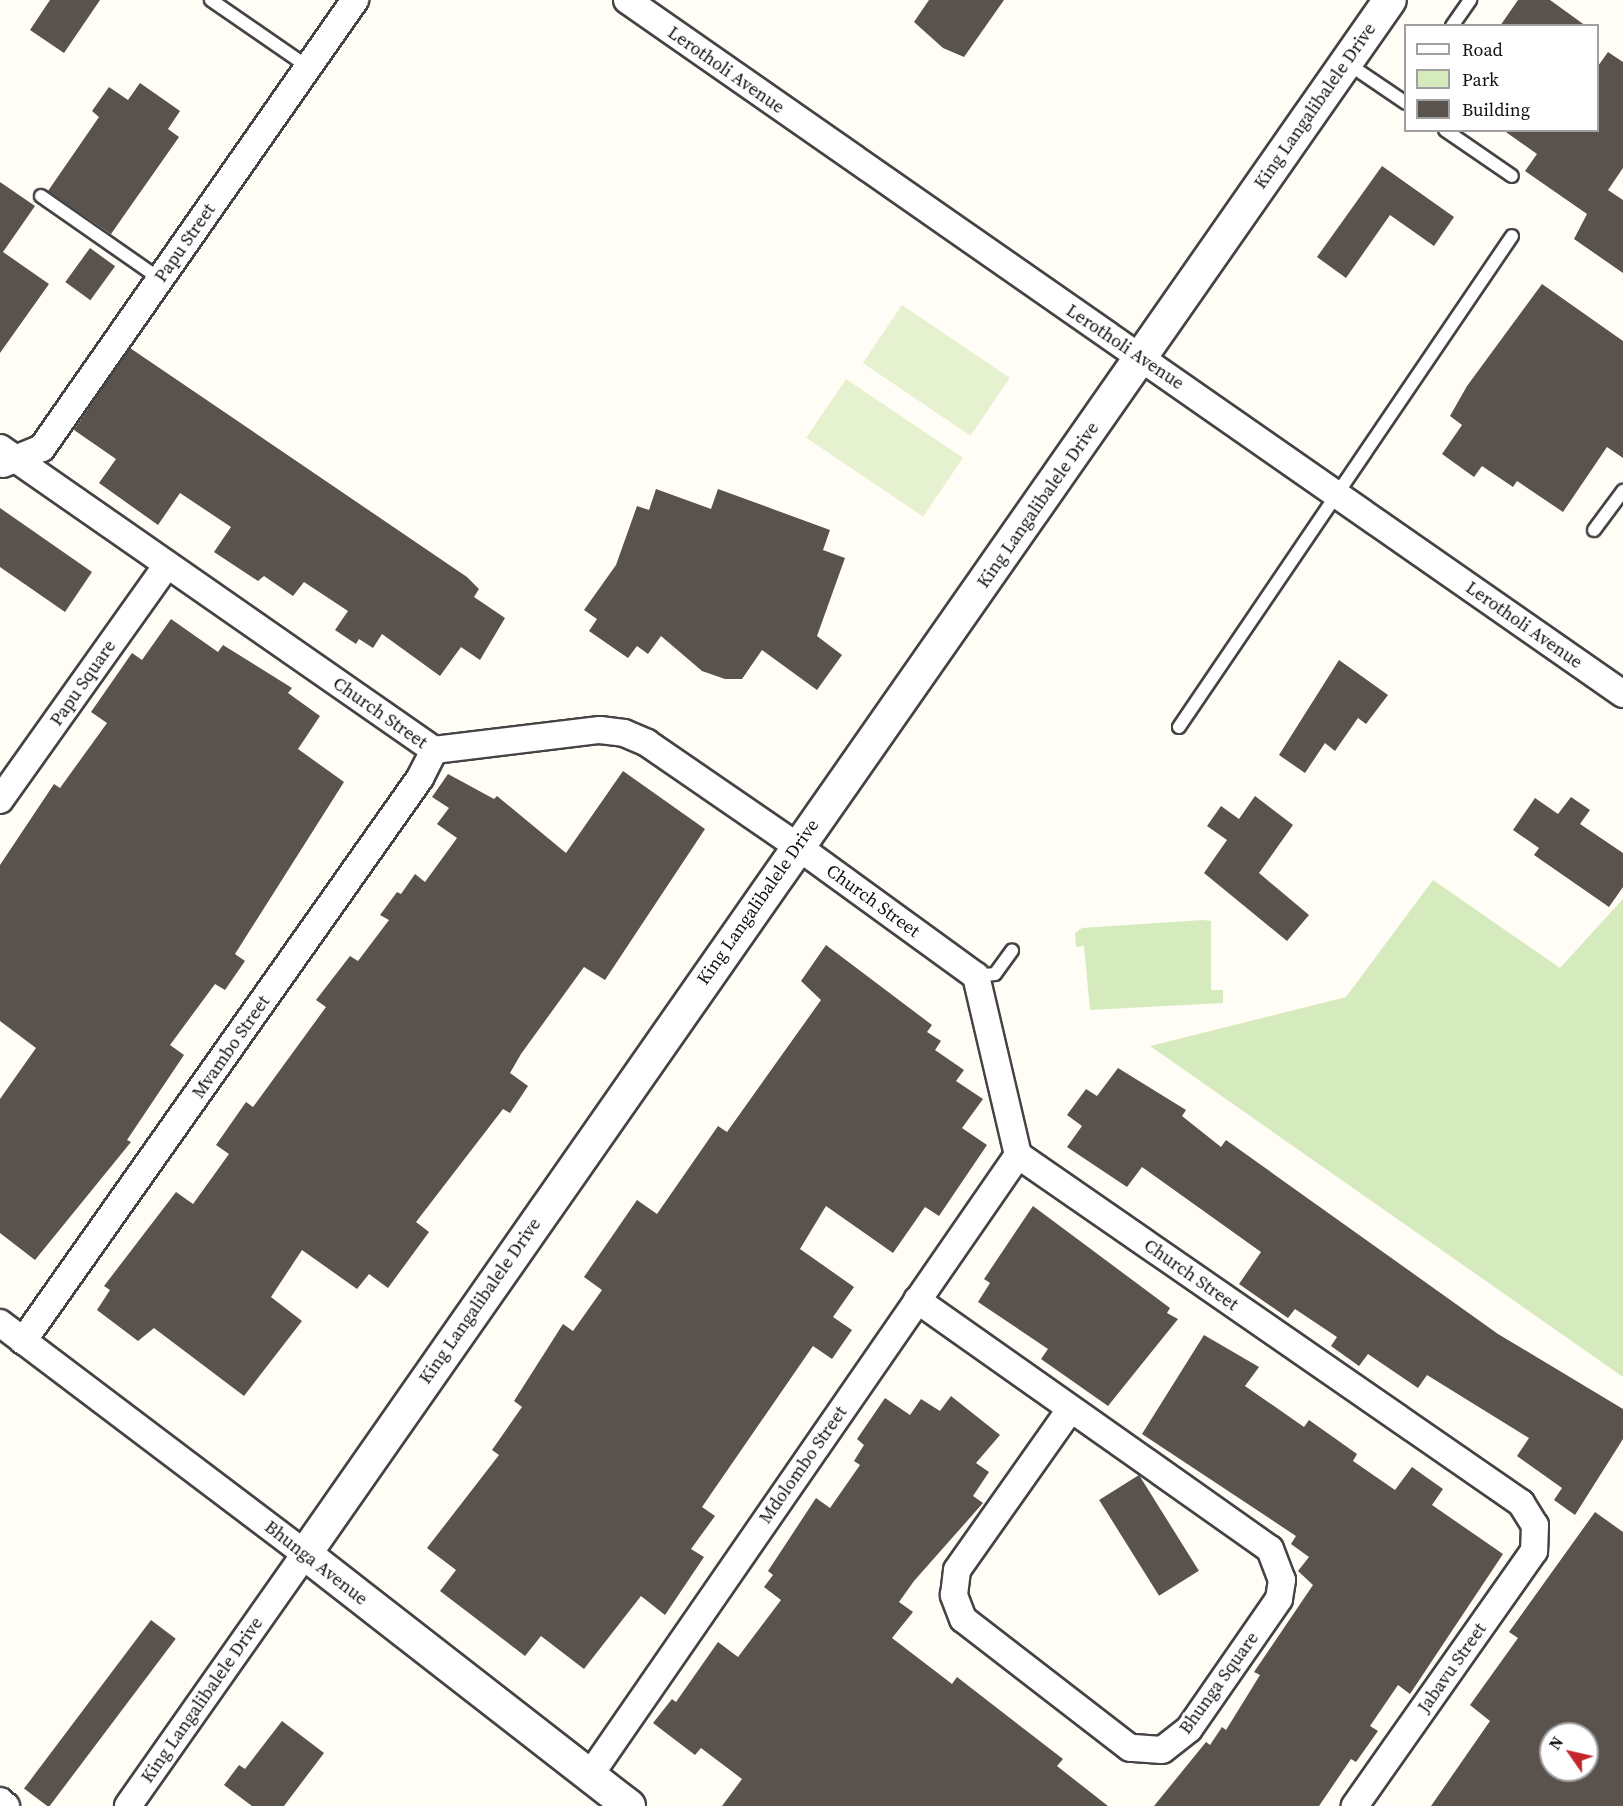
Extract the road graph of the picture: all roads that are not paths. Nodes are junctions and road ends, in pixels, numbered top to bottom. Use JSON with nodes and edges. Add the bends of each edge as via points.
{"nodes":[{"id":1,"x":211,"y":0,"type":"edge"},
{"id":2,"x":355,"y":0,"type":"edge"},
{"id":3,"x":627,"y":0,"type":"edge"},
{"id":4,"x":1390,"y":0,"type":"edge"},
{"id":5,"x":1470,"y":0,"type":"edge"},
{"id":6,"x":1453,"y":24,"type":"edge"},
{"id":7,"x":1346,"y":62,"type":"junction"},
{"id":8,"x":308,"y":67,"type":"junction"},
{"id":9,"x":1404,"y":98,"type":"edge"},
{"id":10,"x":1448,"y":132,"type":"edge"},
{"id":11,"x":1512,"y":176,"type":"dead end"},
{"id":12,"x":41,"y":196,"type":"dead end"},
{"id":13,"x":1512,"y":236,"type":"dead end"},
{"id":14,"x":160,"y":279,"type":"junction"},
{"id":15,"x":1141,"y":358,"type":"junction"},
{"id":16,"x":5,"y":457,"type":"edge"},
{"id":17,"x":1623,"y":491,"type":"edge"},
{"id":18,"x":1334,"y":494,"type":"junction"},
{"id":19,"x":1594,"y":530,"type":"dead end"},
{"id":20,"x":166,"y":566,"type":"junction"},
{"id":21,"x":1623,"y":694,"type":"edge"},
{"id":22,"x":1179,"y":727,"type":"dead end"},
{"id":23,"x":434,"y":750,"type":"junction"},
{"id":24,"x":0,"y":800,"type":"edge"},
{"id":25,"x":797,"y":846,"type":"junction"},
{"id":26,"x":1011,"y":951,"type":"dead end"},
{"id":27,"x":976,"y":976,"type":"junction"},
{"id":28,"x":1018,"y":1155,"type":"junction"},
{"id":29,"x":917,"y":1300,"type":"junction"},
{"id":30,"x":0,"y":1323,"type":"edge"},
{"id":31,"x":23,"y":1341,"type":"junction"},
{"id":32,"x":1070,"y":1410,"type":"junction"},
{"id":33,"x":1534,"y":1525,"type":"joint"},
{"id":34,"x":306,"y":1554,"type":"junction"},
{"id":35,"x":590,"y":1775,"type":"junction"},
{"id":36,"x":0,"y":1802,"type":"edge"},
{"id":37,"x":6,"y":1806,"type":"edge"},
{"id":38,"x":128,"y":1806,"type":"edge"},
{"id":39,"x":629,"y":1806,"type":"edge"},
{"id":40,"x":1355,"y":1806,"type":"edge"}],
"edges":[{"from":1,"to":8,"type":"lane"},
{"from":2,"to":8,"type":"street","name":"Papu Street"},
{"from":3,"to":15,"type":"street","name":"Lerotholi Avenue"},
{"from":4,"to":7,"type":"street","name":"King Langalibalele Drive"},
{"from":5,"to":6,"type":"lane"},
{"from":7,"to":9,"type":"lane"},
{"from":7,"to":15,"type":"street","name":"King Langalibalele Drive"},
{"from":8,"to":14,"type":"street","name":"Papu Street"},
{"from":10,"to":11,"type":"lane"},
{"from":12,"to":14,"type":"lane"},
{"from":13,"to":18,"type":"lane"},
{"from":14,"to":16,"type":"street","name":"Papu Street","via":[[42,448]]},
{"from":15,"to":18,"type":"street","name":"Lerotholi Avenue"},
{"from":15,"to":25,"type":"street","name":"King Langalibalele Drive"},
{"from":16,"to":20,"type":"street","name":"Church Street"},
{"from":17,"to":19,"type":"lane"},
{"from":18,"to":21,"type":"street","name":"Lerotholi Avenue"},
{"from":18,"to":22,"type":"lane"},
{"from":20,"to":23,"type":"street","name":"Church Street"},
{"from":20,"to":24,"type":"street","name":"Papu Square"},
{"from":23,"to":25,"type":"street","name":"Church Street","via":[[600,730],[624,733],[647,743]]},
{"from":23,"to":31,"type":"street","name":"Mvambo Street","via":[[420,778]]},
{"from":25,"to":27,"type":"street","name":"Church Street"},
{"from":25,"to":34,"type":"street","name":"King Langalibalele Drive"},
{"from":26,"to":27,"type":"lane","via":[[994,974]]},
{"from":27,"to":28,"type":"street"},
{"from":28,"to":29,"type":"street","name":"Mdolombo Street"},
{"from":28,"to":33,"type":"street","name":"Church Street","via":[[1521,1503]]},
{"from":29,"to":32,"type":"street","name":"Bhunga Square"},
{"from":29,"to":35,"type":"street","name":"Mdolombo Street"},
{"from":30,"to":31,"type":"street","name":"Bhunga Avenue"},
{"from":31,"to":34,"type":"street","name":"Bhunga Avenue"},
{"from":32,"to":32,"type":"street","name":"Bhunga Square","via":[[1260,1540],[1270,1550],[1282,1580],[1279,1599],[1189,1729],[1162,1750],[1130,1748],[963,1619],[954,1595],[957,1570]]},
{"from":33,"to":40,"type":"street","name":"Jabavu Street","via":[[1534,1551]]},
{"from":34,"to":35,"type":"street","name":"Bhunga Avenue"},
{"from":34,"to":38,"type":"street","name":"King Langalibalele Drive"},
{"from":35,"to":39,"type":"street","name":"Bhunga Avenue"},
{"from":36,"to":37,"type":"street"}]}
